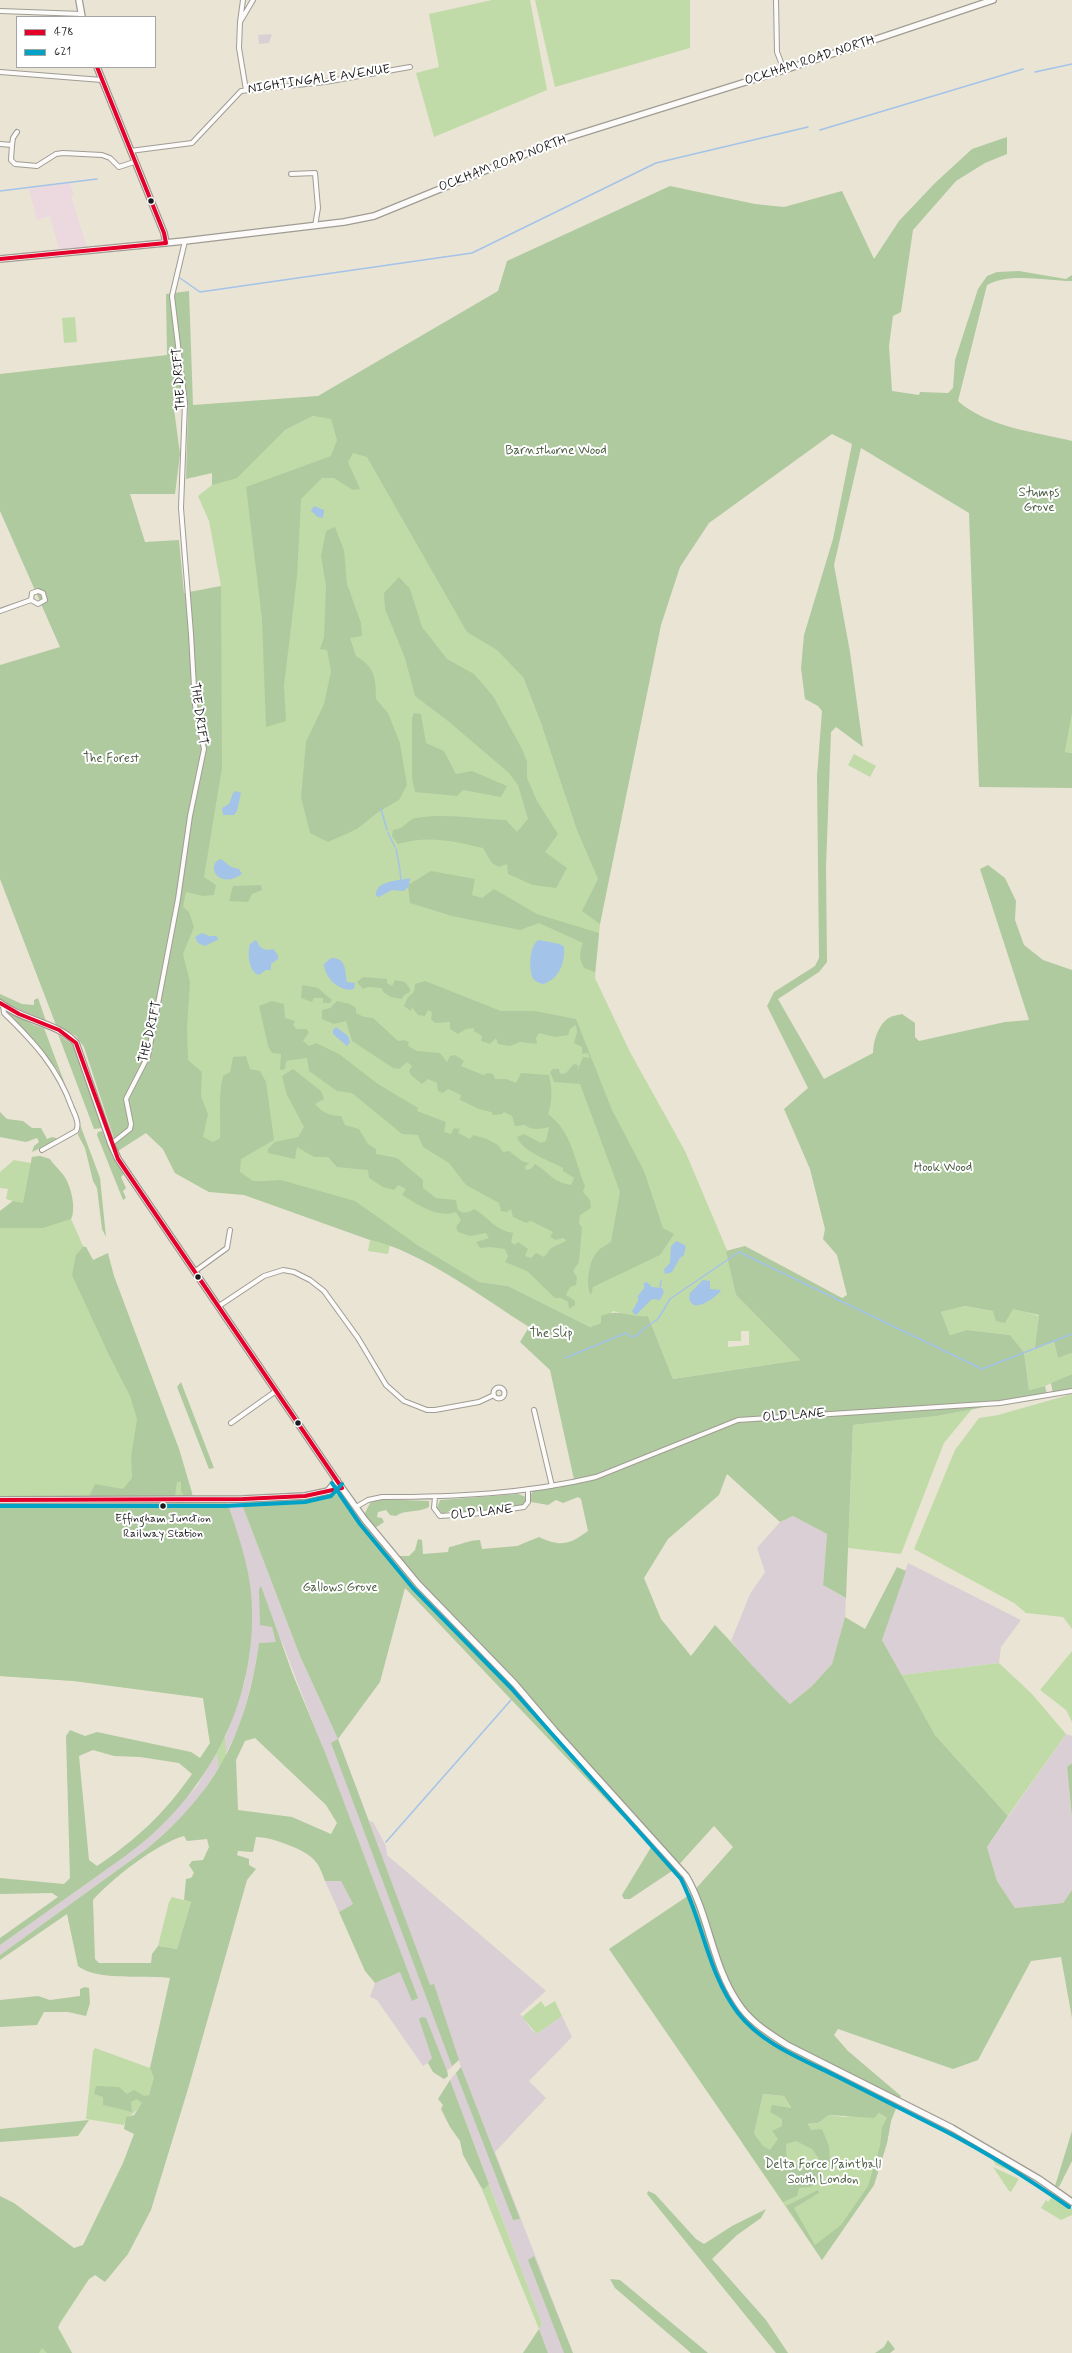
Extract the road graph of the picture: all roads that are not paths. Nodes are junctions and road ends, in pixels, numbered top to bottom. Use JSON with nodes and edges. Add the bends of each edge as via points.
{"nodes":[{"id":1,"x":79,"y":0,"type":"edge"},
{"id":2,"x":243,"y":0,"type":"edge"},
{"id":3,"x":253,"y":0,"type":"edge"},
{"id":4,"x":776,"y":0,"type":"edge"},
{"id":5,"x":993,"y":0,"type":"edge"},
{"id":6,"x":0,"y":11,"type":"edge"},
{"id":7,"x":82,"y":16,"type":"edge"},
{"id":8,"x":240,"y":22,"type":"junction"},
{"id":9,"x":410,"y":67,"type":"dead end"},
{"id":10,"x":97,"y":68,"type":"edge"},
{"id":11,"x":784,"y":70,"type":"junction"},
{"id":12,"x":0,"y":72,"type":"edge"},
{"id":13,"x":102,"y":80,"type":"junction"},
{"id":14,"x":246,"y":90,"type":"junction"},
{"id":15,"x":17,"y":132,"type":"dead end"},
{"id":16,"x":0,"y":144,"type":"edge"},
{"id":17,"x":12,"y":145,"type":"junction"},
{"id":18,"x":130,"y":151,"type":"junction"},
{"id":19,"x":134,"y":162,"type":"junction"},
{"id":20,"x":291,"y":174,"type":"dead end"},
{"id":21,"x":315,"y":226,"type":"junction"},
{"id":22,"x":185,"y":241,"type":"junction"},
{"id":23,"x":166,"y":243,"type":"junction"},
{"id":24,"x":0,"y":259,"type":"edge"},
{"id":25,"x":31,"y":600,"type":"dead end"},
{"id":26,"x":0,"y":611,"type":"edge"},
{"id":27,"x":1,"y":1004,"type":"edge"},
{"id":28,"x":111,"y":1144,"type":"junction"},
{"id":29,"x":42,"y":1150,"type":"dead end"},
{"id":30,"x":230,"y":1230,"type":"dead end"},
{"id":31,"x":194,"y":1272,"type":"junction"},
{"id":32,"x":219,"y":1306,"type":"junction"},
{"id":33,"x":276,"y":1391,"type":"junction"},
{"id":34,"x":1072,"y":1391,"type":"edge"},
{"id":35,"x":494,"y":1395,"type":"dead end"},
{"id":36,"x":534,"y":1410,"type":"dead end"},
{"id":37,"x":231,"y":1422,"type":"dead end"},
{"id":38,"x":337,"y":1480,"type":"junction"},
{"id":39,"x":552,"y":1486,"type":"junction"},
{"id":40,"x":342,"y":1488,"type":"junction"},
{"id":41,"x":528,"y":1489,"type":"junction"},
{"id":42,"x":328,"y":1491,"type":"junction"},
{"id":43,"x":435,"y":1497,"type":"junction"},
{"id":44,"x":0,"y":1500,"type":"edge"},
{"id":45,"x":356,"y":1507,"type":"junction"},
{"id":46,"x":1072,"y":2202,"type":"edge"}],
"edges":[{"from":1,"to":7,"type":"street"},
{"from":2,"to":8,"type":"street"},
{"from":3,"to":8,"type":"street"},
{"from":4,"to":11,"type":"street","via":[[776,52]]},
{"from":5,"to":11,"type":"street","name":"OCKHAM ROAD NORTH"},
{"from":6,"to":7,"type":"street"},
{"from":8,"to":14,"type":"street","via":[[239,43]]},
{"from":9,"to":14,"type":"street","name":"NIGHTINGALE AVENUE","via":[[325,82]]},
{"from":10,"to":13,"type":"street"},
{"from":11,"to":21,"type":"street","name":"OCKHAM ROAD NORTH","via":[[560,140],[374,216]]},
{"from":12,"to":13,"type":"street"},
{"from":13,"to":18,"type":"street"},
{"from":14,"to":18,"type":"street","name":"NIGHTINGALE AVENUE","via":[[236,95],[192,143]]},
{"from":15,"to":17,"type":"street"},
{"from":16,"to":17,"type":"street"},
{"from":17,"to":19,"type":"street","via":[[11,160],[18,164],[40,165],[60,152],[102,155],[110,158],[119,167]]},
{"from":18,"to":19,"type":"street"},
{"from":19,"to":23,"type":"street"},
{"from":20,"to":21,"type":"street","via":[[315,173],[318,208]]},
{"from":21,"to":22,"type":"street","name":"OCKHAM ROAD NORTH"},
{"from":22,"to":23,"type":"street","name":"OCKHAM ROAD NORTH"},
{"from":22,"to":28,"type":"street","name":"THE DRIFT","via":[[172,296],[185,403],[181,508],[192,634],[194,705],[204,749],[148,1056],[125,1102],[130,1118],[130,1130]]},
{"from":23,"to":24,"type":"street","name":"OCKHAM ROAD NORTH"},
{"from":25,"to":26,"type":"street"},
{"from":27,"to":28,"type":"street","via":[[72,1038],[84,1061]]},
{"from":27,"to":29,"type":"street","via":[[4,1013],[53,1066],[77,1122],[76,1131]]},
{"from":28,"to":31,"type":"street","via":[[144,1199]]},
{"from":30,"to":31,"type":"street","via":[[227,1248]]},
{"from":31,"to":32,"type":"street"},
{"from":32,"to":33,"type":"street"},
{"from":32,"to":35,"type":"street","via":[[264,1276],[283,1270],[294,1272],[324,1291],[358,1338],[386,1385],[404,1401],[431,1410],[479,1402]]},
{"from":33,"to":37,"type":"street"},
{"from":33,"to":38,"type":"street"},
{"from":34,"to":39,"type":"street","name":"OLD LANE","via":[[1000,1403],[890,1408],[738,1420],[596,1477]]},
{"from":36,"to":39,"type":"street"},
{"from":38,"to":40,"type":"street"},
{"from":38,"to":42,"type":"street"},
{"from":39,"to":41,"type":"street","name":"OLD LANE"},
{"from":40,"to":42,"type":"street"},
{"from":40,"to":45,"type":"street"},
{"from":41,"to":43,"type":"street","name":"OLD LANE"},
{"from":41,"to":43,"type":"street","name":"OLD LANE","via":[[528,1502],[524,1507],[483,1513],[440,1516],[434,1508]]},
{"from":42,"to":44,"type":"street","via":[[305,1496],[225,1500]]},
{"from":43,"to":45,"type":"street","name":"OLD LANE","via":[[376,1498]]},
{"from":45,"to":46,"type":"street","via":[[418,1584],[516,1684],[686,1876],[696,1895],[722,1971],[738,2003],[758,2026],[787,2045],[974,2140],[1039,2178]]}]}
